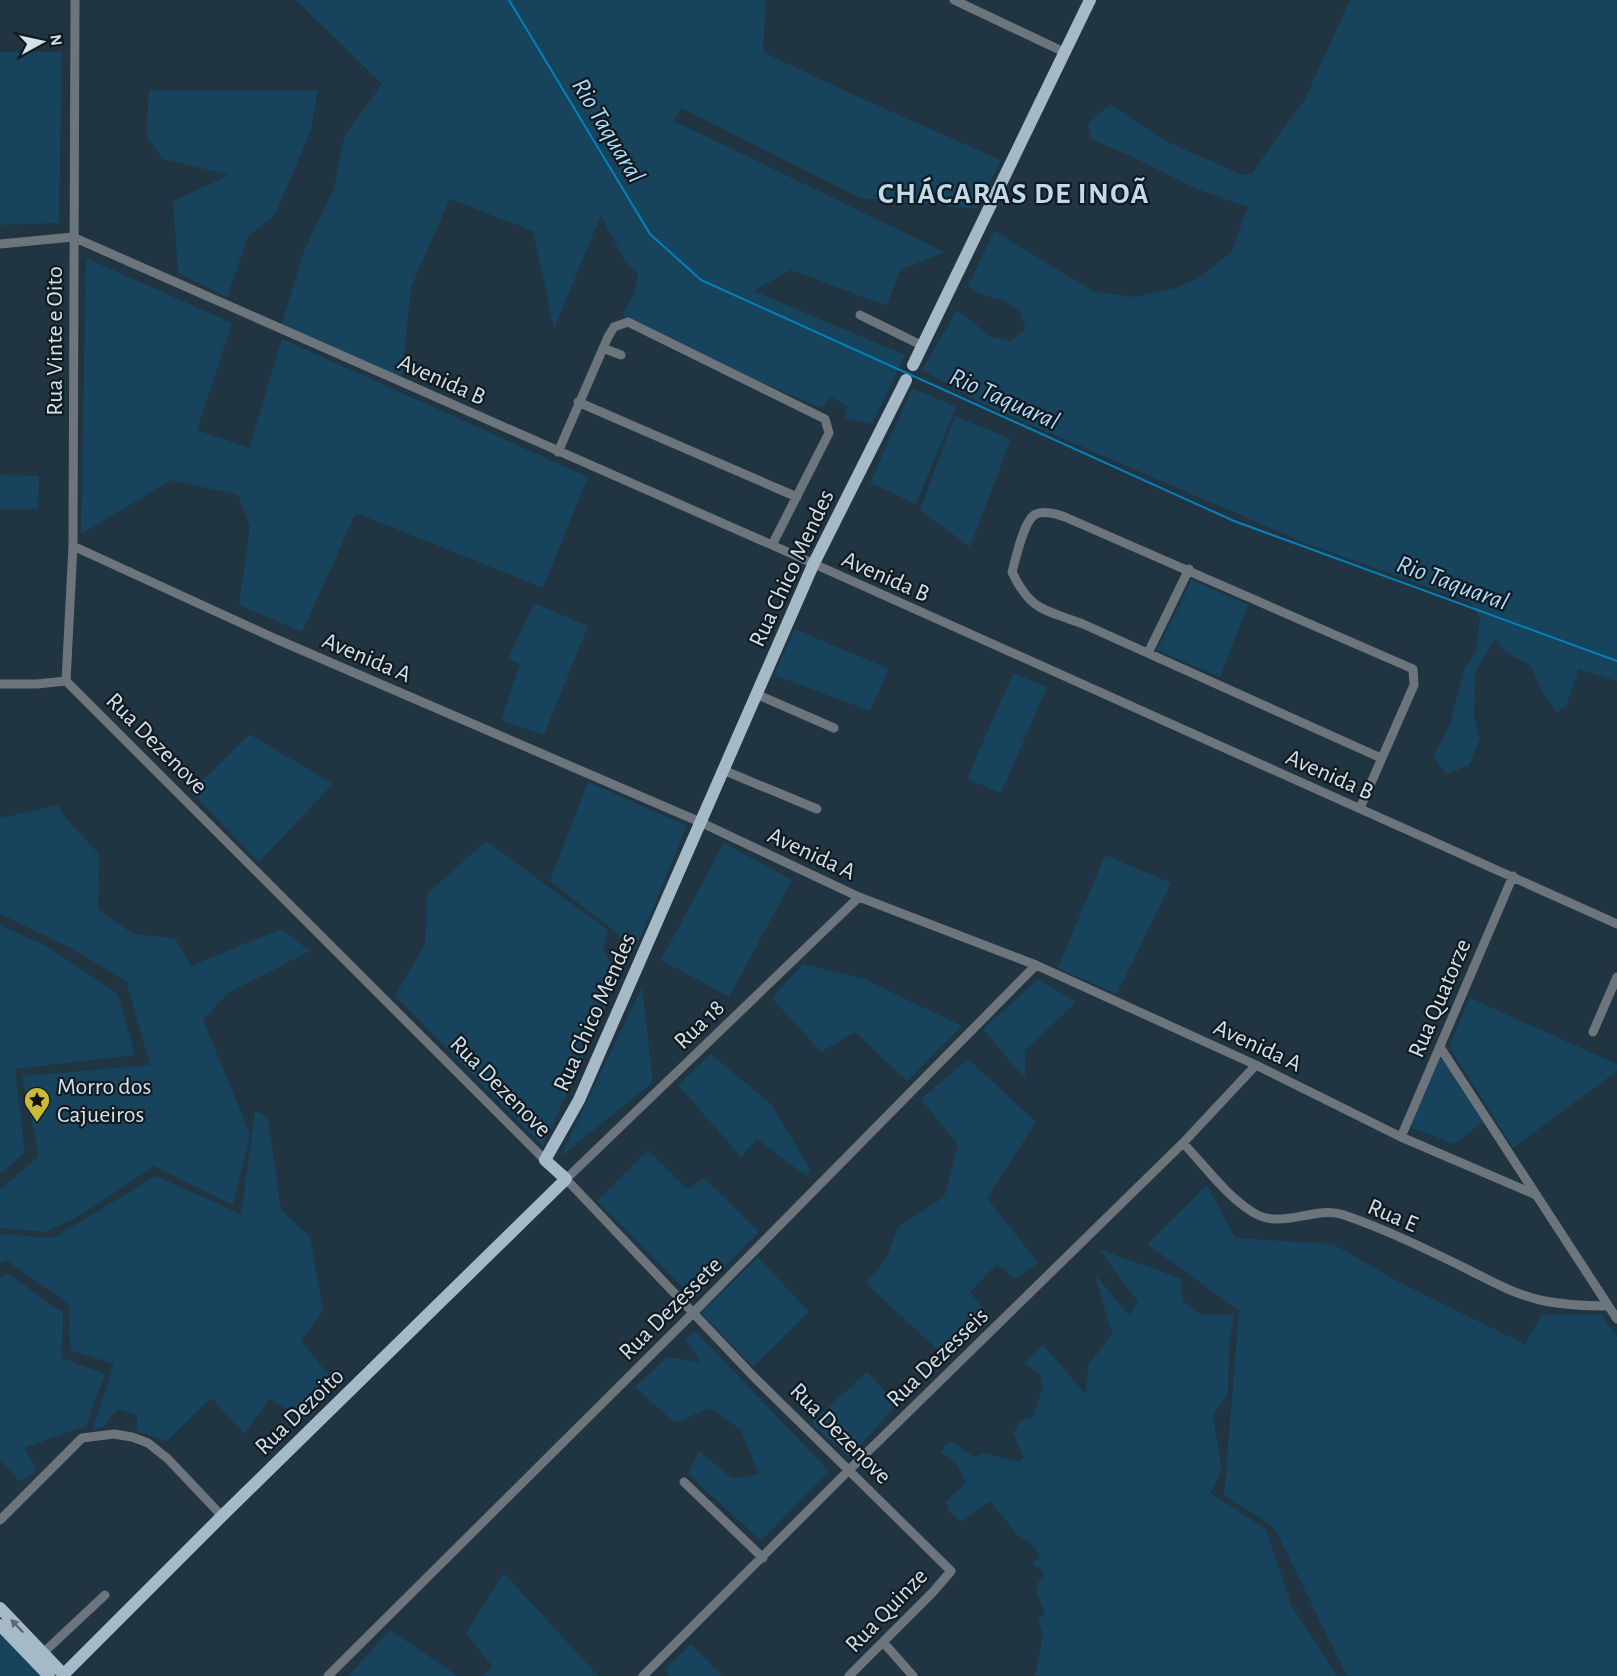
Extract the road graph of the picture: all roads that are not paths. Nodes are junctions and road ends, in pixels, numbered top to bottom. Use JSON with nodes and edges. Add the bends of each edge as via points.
{"nodes":[{"id":1,"x":75,"y":0,"type":"edge"},
{"id":2,"x":954,"y":0,"type":"edge"},
{"id":3,"x":1090,"y":0,"type":"edge"},
{"id":4,"x":1064,"y":52,"type":"junction"},
{"id":5,"x":73,"y":237,"type":"junction"},
{"id":6,"x":0,"y":244,"type":"edge"},
{"id":7,"x":860,"y":315,"type":"dead end"},
{"id":8,"x":922,"y":346,"type":"junction"},
{"id":9,"x":603,"y":348,"type":"junction"},
{"id":10,"x":621,"y":355,"type":"dead end"},
{"id":11,"x":913,"y":365,"type":"joint"},
{"id":12,"x":906,"y":380,"type":"joint"},
{"id":13,"x":578,"y":402,"type":"junction"},
{"id":14,"x":558,"y":452,"type":"junction"},
{"id":15,"x":797,"y":497,"type":"junction"},
{"id":16,"x":772,"y":545,"type":"junction"},
{"id":17,"x":74,"y":546,"type":"junction"},
{"id":18,"x":813,"y":565,"type":"junction"},
{"id":19,"x":1189,"y":570,"type":"junction"},
{"id":20,"x":1148,"y":653,"type":"junction"},
{"id":21,"x":66,"y":681,"type":"junction"},
{"id":22,"x":0,"y":684,"type":"edge"},
{"id":23,"x":756,"y":694,"type":"junction"},
{"id":24,"x":834,"y":728,"type":"dead end"},
{"id":25,"x":1381,"y":758,"type":"junction"},
{"id":26,"x":723,"y":770,"type":"junction"},
{"id":27,"x":1360,"y":808,"type":"junction"},
{"id":28,"x":817,"y":809,"type":"dead end"},
{"id":29,"x":700,"y":822,"type":"junction"},
{"id":30,"x":1513,"y":876,"type":"junction"},
{"id":31,"x":859,"y":897,"type":"junction"},
{"id":32,"x":1617,"y":924,"type":"edge"},
{"id":33,"x":1036,"y":965,"type":"junction"},
{"id":34,"x":1617,"y":977,"type":"edge"},
{"id":35,"x":1593,"y":1032,"type":"dead end"},
{"id":36,"x":1440,"y":1047,"type":"junction"},
{"id":37,"x":1256,"y":1065,"type":"junction"},
{"id":38,"x":1401,"y":1137,"type":"junction"},
{"id":39,"x":1184,"y":1143,"type":"junction"},
{"id":40,"x":545,"y":1160,"type":"junction"},
{"id":41,"x":566,"y":1179,"type":"junction"},
{"id":42,"x":1534,"y":1194,"type":"junction"},
{"id":43,"x":1608,"y":1306,"type":"junction"},
{"id":44,"x":694,"y":1312,"type":"junction"},
{"id":45,"x":1617,"y":1319,"type":"edge"},
{"id":46,"x":849,"y":1470,"type":"junction"},
{"id":47,"x":684,"y":1482,"type":"dead end"},
{"id":48,"x":222,"y":1516,"type":"junction"},
{"id":49,"x":0,"y":1520,"type":"edge"},
{"id":50,"x":763,"y":1558,"type":"junction"},
{"id":51,"x":951,"y":1571,"type":"joint"},
{"id":52,"x":105,"y":1595,"type":"dead end"},
{"id":53,"x":0,"y":1608,"type":"edge"},
{"id":54,"x":0,"y":1625,"type":"edge"},
{"id":55,"x":883,"y":1642,"type":"junction"},
{"id":56,"x":43,"y":1653,"type":"junction"},
{"id":57,"x":64,"y":1675,"type":"edge"},
{"id":58,"x":49,"y":1676,"type":"edge"},
{"id":59,"x":328,"y":1676,"type":"edge"},
{"id":60,"x":644,"y":1676,"type":"edge"},
{"id":61,"x":849,"y":1676,"type":"edge"},
{"id":62,"x":913,"y":1676,"type":"edge"}],
"edges":[{"from":1,"to":5,"type":"street","name":"Rua Vinte e Oito"},
{"from":2,"to":4,"type":"street"},
{"from":3,"to":4,"type":"main road","name":"Rua Chico Mendes"},
{"from":4,"to":8,"type":"main road","name":"Rua Chico Mendes"},
{"from":5,"to":6,"type":"street"},
{"from":5,"to":14,"type":"street","name":"Avenida B"},
{"from":5,"to":17,"type":"street","name":"Rua Vinte e Oito"},
{"from":7,"to":8,"type":"street"},
{"from":8,"to":11,"type":"main road","name":"Rua Chico Mendes"},
{"from":9,"to":10,"type":"street"},
{"from":9,"to":13,"type":"street"},
{"from":9,"to":15,"type":"street","via":[[614,327],[628,322],[825,419],[829,433]]},
{"from":11,"to":12,"type":"street","name":"Rua Chico Mendes"},
{"from":12,"to":18,"type":"main road","name":"Rua Chico Mendes"},
{"from":13,"to":14,"type":"street"},
{"from":13,"to":15,"type":"street"},
{"from":14,"to":16,"type":"street","name":"Avenida B"},
{"from":15,"to":16,"type":"street"},
{"from":16,"to":18,"type":"street","name":"Avenida B"},
{"from":17,"to":21,"type":"street","name":"Rua Vinte e Oito"},
{"from":17,"to":29,"type":"street","name":"Avenida A","via":[[276,639]]},
{"from":18,"to":23,"type":"main road","name":"Rua Chico Mendes"},
{"from":18,"to":27,"type":"street","name":"Avenida B"},
{"from":19,"to":20,"type":"street"},
{"from":19,"to":20,"type":"street","via":[[1054,513],[1036,514],[1029,520],[1012,572],[1022,592],[1035,606]]},
{"from":19,"to":25,"type":"street","via":[[1413,669],[1414,685]]},
{"from":20,"to":25,"type":"street"},
{"from":21,"to":22,"type":"street"},
{"from":21,"to":40,"type":"street","name":"Rua Dezenove"},
{"from":23,"to":24,"type":"street"},
{"from":23,"to":26,"type":"main road","name":"Rua Chico Mendes"},
{"from":25,"to":27,"type":"street"},
{"from":26,"to":28,"type":"street"},
{"from":26,"to":29,"type":"main road","name":"Rua Chico Mendes"},
{"from":27,"to":30,"type":"street","name":"Avenida B"},
{"from":29,"to":31,"type":"street","name":"Avenida A"},
{"from":29,"to":40,"type":"main road","name":"Rua Chico Mendes","via":[[579,1100]]},
{"from":30,"to":32,"type":"street","name":"Avenida B"},
{"from":30,"to":36,"type":"street","name":"Rua Quatorze"},
{"from":31,"to":33,"type":"street","name":"Avenida A"},
{"from":31,"to":41,"type":"street","name":"Rua 18"},
{"from":33,"to":37,"type":"street","name":"Avenida A"},
{"from":33,"to":44,"type":"street","name":"Rua Dezessete"},
{"from":34,"to":35,"type":"street"},
{"from":36,"to":38,"type":"street","name":"Rua Quatorze"},
{"from":36,"to":42,"type":"street"},
{"from":37,"to":38,"type":"street","name":"Avenida A"},
{"from":37,"to":39,"type":"street","name":"Rua Dezesseis"},
{"from":38,"to":42,"type":"street","name":"Avenida A"},
{"from":39,"to":43,"type":"street","name":"Rua E","via":[[1235,1198],[1256,1214],[1275,1219],[1311,1213],[1341,1214],[1517,1293],[1568,1305]]},
{"from":39,"to":46,"type":"street","name":"Rua Dezesseis"},
{"from":40,"to":41,"type":"main road","name":"Rua Dezenove"},
{"from":41,"to":44,"type":"street","name":"Rua Dezenove"},
{"from":41,"to":48,"type":"main road","name":"Rua Dezoito"},
{"from":42,"to":43,"type":"street"},
{"from":43,"to":45,"type":"street"},
{"from":44,"to":46,"type":"street","name":"Rua Dezenove"},
{"from":44,"to":59,"type":"street","name":"Rua Dezessete"},
{"from":46,"to":50,"type":"street","name":"Rua Dezesseis"},
{"from":46,"to":51,"type":"street","name":"Rua Dezenove"},
{"from":47,"to":50,"type":"street"},
{"from":48,"to":49,"type":"street","via":[[168,1458],[148,1443],[114,1434],[82,1438]]},
{"from":48,"to":57,"type":"main road","name":"Rua Dezoito"},
{"from":50,"to":60,"type":"street","name":"Rua Dezesseis"},
{"from":51,"to":55,"type":"street","name":"Rua Quinze"},
{"from":52,"to":56,"type":"street"},
{"from":56,"to":53,"type":"main road","one_way":true},
{"from":54,"to":58,"type":"main road"},
{"from":55,"to":61,"type":"street","name":"Rua Quinze"},
{"from":55,"to":62,"type":"street"},
{"from":56,"to":57,"type":"main road"}]}
